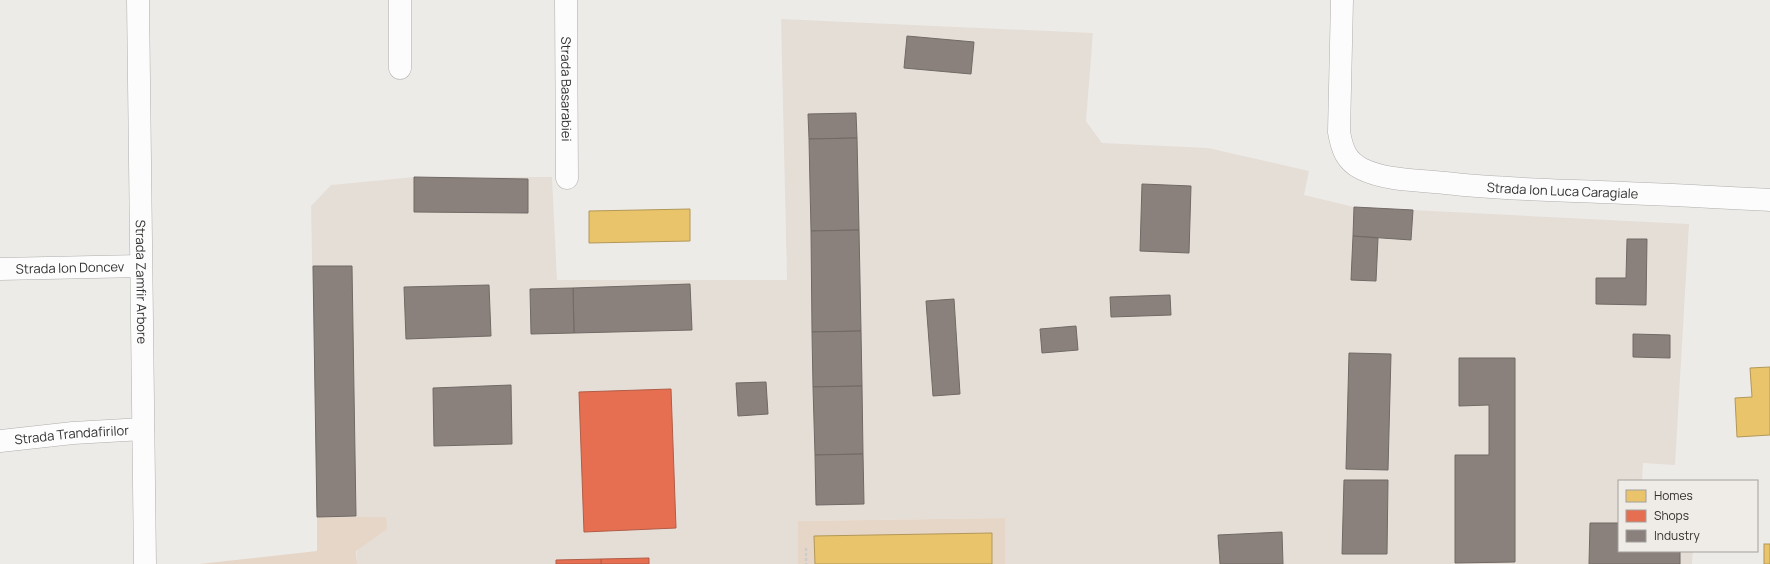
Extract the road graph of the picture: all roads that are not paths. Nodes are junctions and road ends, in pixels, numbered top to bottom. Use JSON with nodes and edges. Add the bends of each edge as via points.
{"nodes":[{"id":1,"x":138,"y":0,"type":"edge"},
{"id":2,"x":400,"y":0,"type":"edge"},
{"id":3,"x":566,"y":0,"type":"edge"},
{"id":4,"x":1342,"y":0,"type":"edge"},
{"id":5,"x":400,"y":68,"type":"dead end"},
{"id":6,"x":567,"y":178,"type":"dead end"},
{"id":7,"x":1770,"y":200,"type":"edge"},
{"id":8,"x":140,"y":266,"type":"junction"},
{"id":9,"x":0,"y":269,"type":"edge"},
{"id":10,"x":143,"y":429,"type":"junction"},
{"id":11,"x":0,"y":441,"type":"edge"},
{"id":12,"x":145,"y":564,"type":"edge"}],
"edges":[{"from":1,"to":8,"type":"street","name":"Strada Zamfir Arbore"},
{"from":2,"to":5,"type":"street"},
{"from":3,"to":6,"type":"street","name":"Strada Basarabiei"},
{"from":4,"to":7,"type":"street","name":"Strada Ion Luca Caragiale","via":[[1339,132],[1344,153],[1357,166],[1385,176],[1479,187]]},
{"from":8,"to":9,"type":"street","name":"Strada Ion Doncev"},
{"from":8,"to":10,"type":"street","name":"Strada Zamfir Arbore"},
{"from":10,"to":11,"type":"street","name":"Strada Trandafirilor"},
{"from":10,"to":12,"type":"street","name":"Strada Zamfir Arbore"}]}
